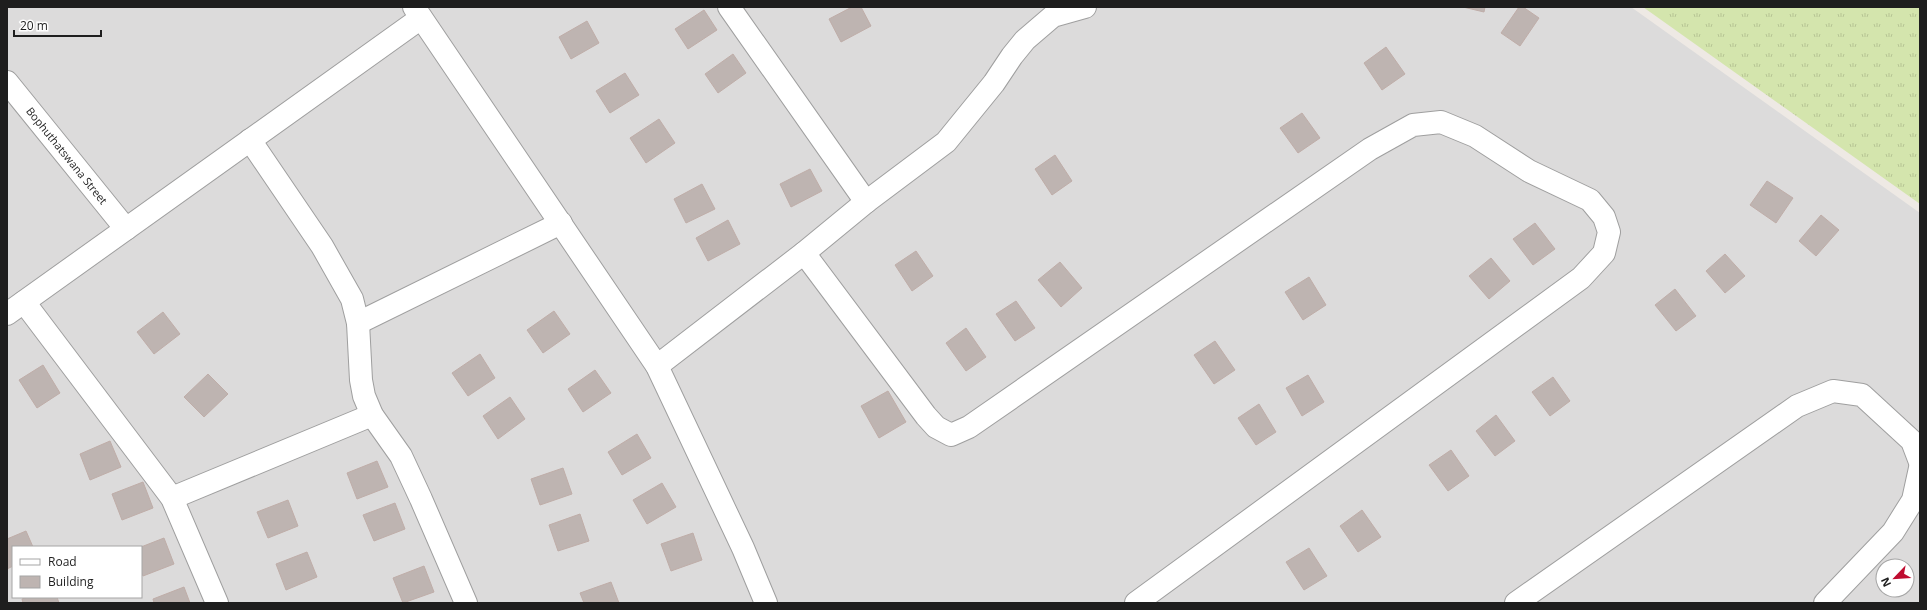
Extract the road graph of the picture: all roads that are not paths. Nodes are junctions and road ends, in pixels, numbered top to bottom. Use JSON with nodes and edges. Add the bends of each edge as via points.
{"nodes":[{"id":1,"x":729,"y":7,"type":"edge"},
{"id":2,"x":1085,"y":7,"type":"edge"},
{"id":3,"x":1050,"y":12,"type":"edge"},
{"id":4,"x":418,"y":13,"type":"edge"},
{"id":5,"x":7,"y":82,"type":"edge"},
{"id":6,"x":250,"y":140,"type":"junction"},
{"id":7,"x":866,"y":202,"type":"junction"},
{"id":8,"x":561,"y":223,"type":"junction"},
{"id":9,"x":126,"y":230,"type":"junction"},
{"id":10,"x":804,"y":253,"type":"junction"},
{"id":11,"x":15,"y":308,"type":"edge"},
{"id":12,"x":358,"y":323,"type":"junction"},
{"id":13,"x":657,"y":366,"type":"junction"},
{"id":14,"x":372,"y":415,"type":"junction"},
{"id":15,"x":1920,"y":462,"type":"edge"},
{"id":16,"x":1920,"y":468,"type":"edge"},
{"id":17,"x":172,"y":498,"type":"junction"},
{"id":18,"x":217,"y":603,"type":"edge"},
{"id":19,"x":466,"y":603,"type":"edge"},
{"id":20,"x":766,"y":603,"type":"edge"},
{"id":21,"x":1136,"y":603,"type":"edge"},
{"id":22,"x":1516,"y":603,"type":"edge"},
{"id":23,"x":1825,"y":603,"type":"edge"}],
"edges":[{"from":1,"to":7,"type":"street"},
{"from":2,"to":3,"type":"street"},
{"from":3,"to":7,"type":"street","via":[[1012,56],[994,83],[946,142]]},
{"from":4,"to":6,"type":"street"},
{"from":4,"to":8,"type":"street"},
{"from":5,"to":9,"type":"street","name":"Bophuthatswana Street"},
{"from":6,"to":9,"type":"street"},
{"from":6,"to":12,"type":"street","via":[[322,246],[349,292]]},
{"from":7,"to":10,"type":"street"},
{"from":8,"to":12,"type":"street"},
{"from":8,"to":13,"type":"street"},
{"from":9,"to":11,"type":"street"},
{"from":10,"to":13,"type":"street"},
{"from":10,"to":21,"type":"street","via":[[926,416],[936,428],[951,435],[976,423],[1370,149],[1413,126],[1441,122],[1475,136],[1529,171],[1590,200],[1604,217],[1609,232],[1604,253],[1581,278]]},
{"from":11,"to":17,"type":"street"},
{"from":12,"to":14,"type":"street","via":[[361,380]]},
{"from":13,"to":20,"type":"street","via":[[743,548]]},
{"from":14,"to":17,"type":"street"},
{"from":14,"to":19,"type":"street","via":[[400,456],[422,499]]},
{"from":15,"to":22,"type":"street","via":[[1912,442],[1862,395],[1833,391],[1797,406]]},
{"from":16,"to":23,"type":"street","via":[[1913,500],[1893,532]]},
{"from":17,"to":18,"type":"street"}]}
